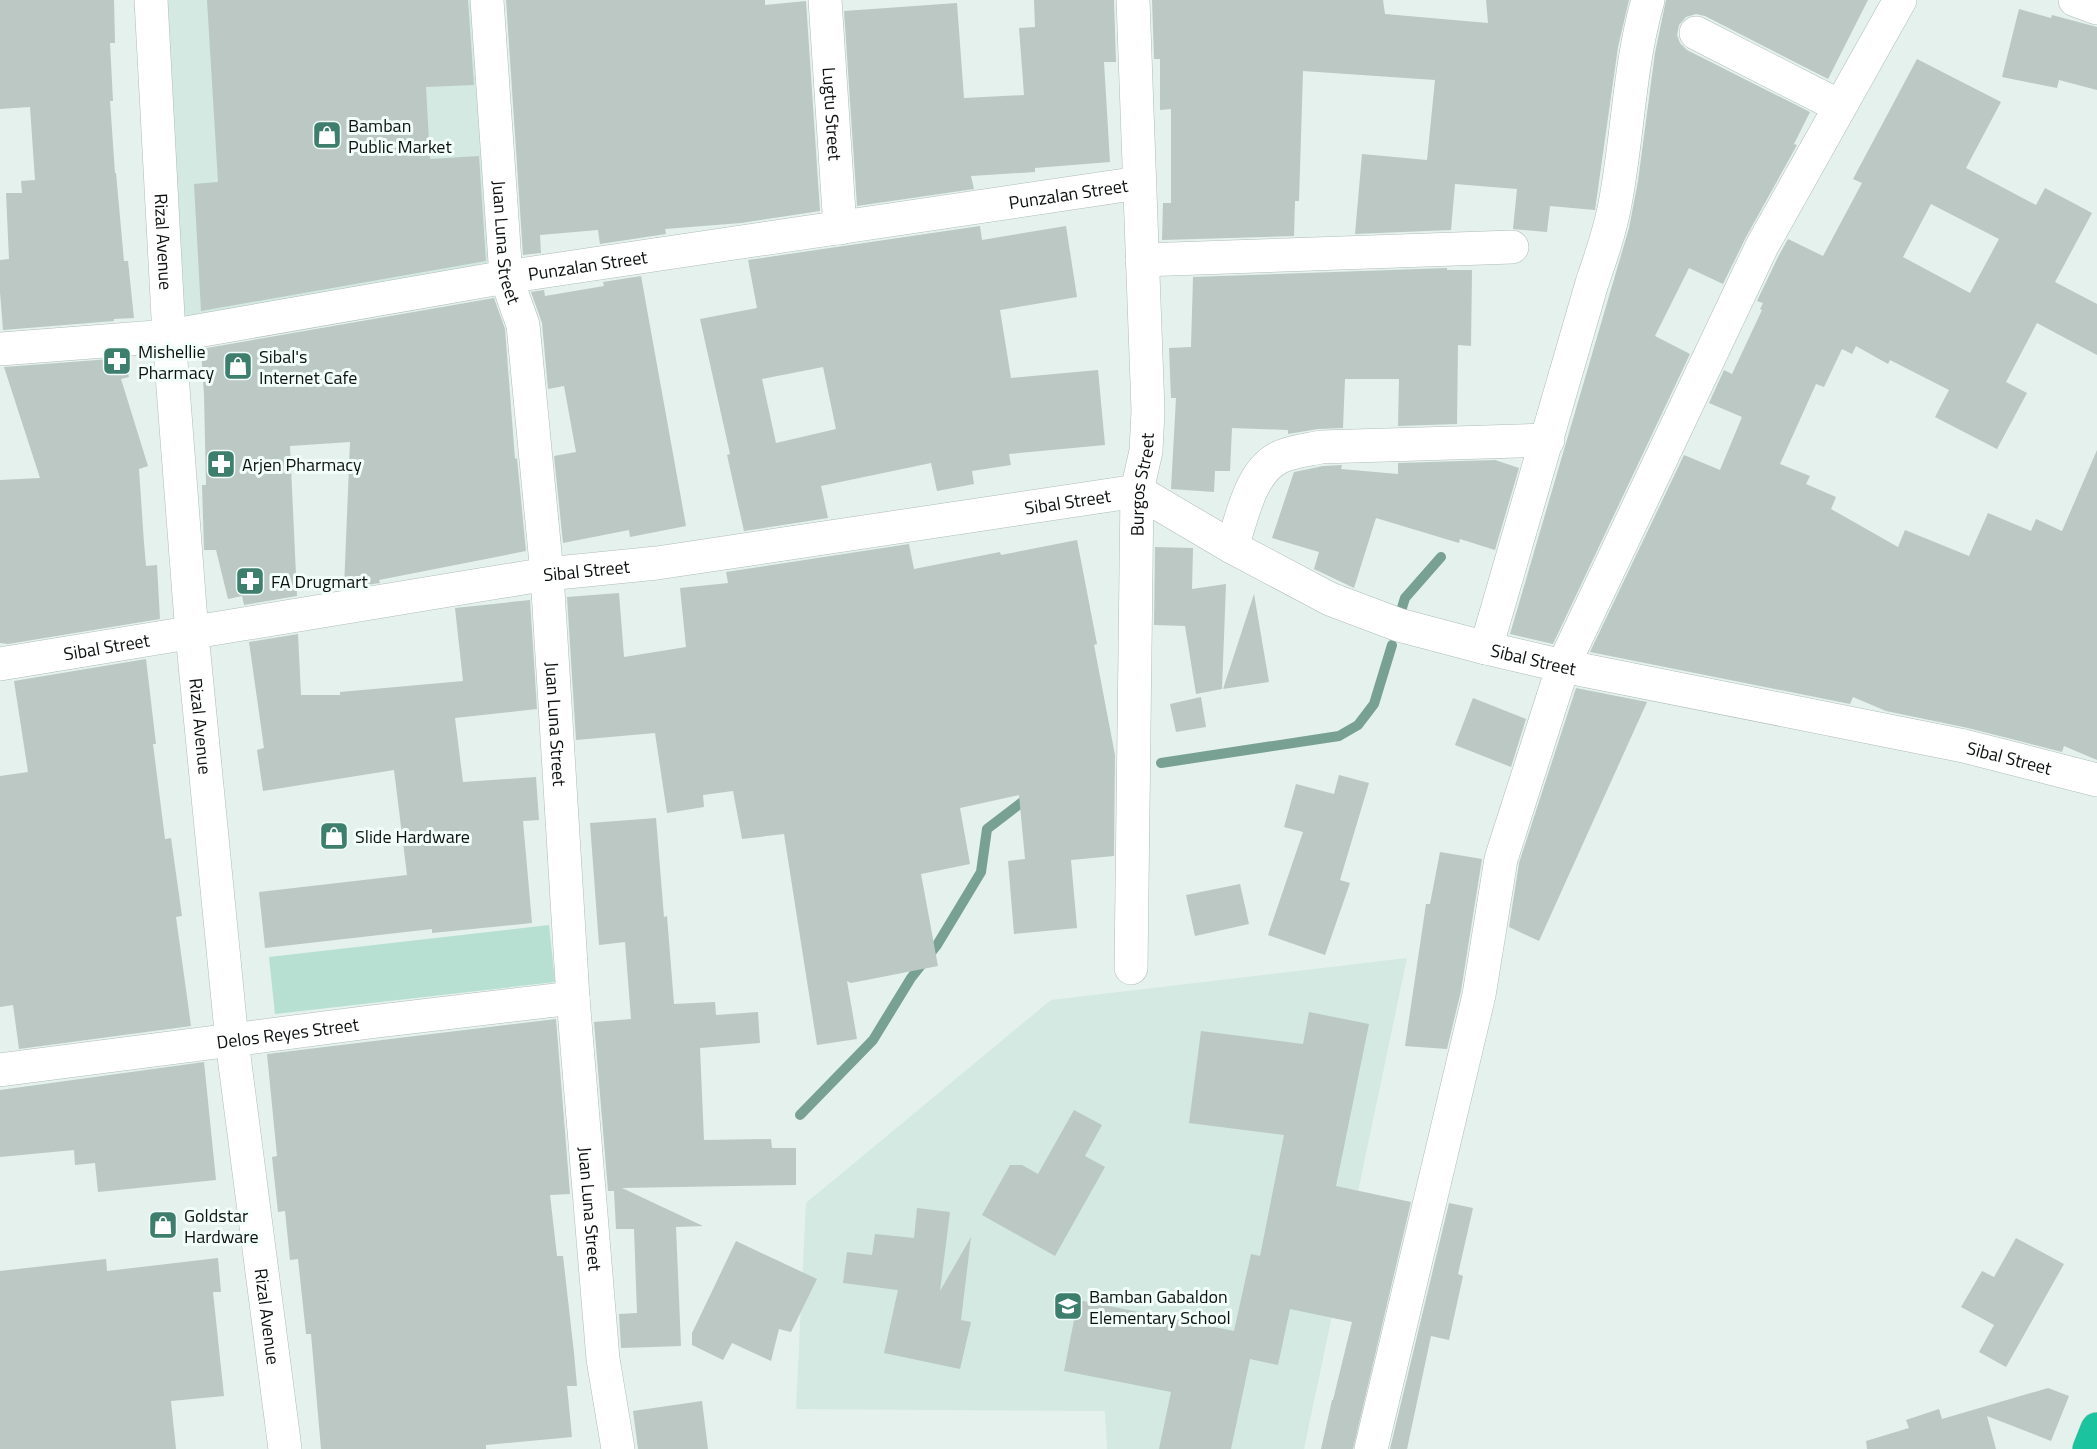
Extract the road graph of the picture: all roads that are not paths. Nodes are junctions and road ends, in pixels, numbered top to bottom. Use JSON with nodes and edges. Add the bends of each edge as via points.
{"nodes":[{"id":1,"x":151,"y":0,"type":"edge"},
{"id":2,"x":486,"y":0,"type":"edge"},
{"id":3,"x":825,"y":0,"type":"edge"},
{"id":4,"x":1133,"y":0,"type":"edge"},
{"id":5,"x":1648,"y":0,"type":"edge"},
{"id":6,"x":1900,"y":0,"type":"edge"},
{"id":7,"x":2075,"y":0,"type":"edge"},
{"id":8,"x":2097,"y":8,"type":"edge"},
{"id":9,"x":1696,"y":33,"type":"dead end"},
{"id":10,"x":1839,"y":106,"type":"junction"},
{"id":11,"x":1139,"y":183,"type":"junction"},
{"id":12,"x":840,"y":228,"type":"junction"},
{"id":13,"x":1512,"y":247,"type":"dead end"},
{"id":14,"x":1142,"y":260,"type":"junction"},
{"id":15,"x":506,"y":278,"type":"junction"},
{"id":16,"x":168,"y":336,"type":"junction"},
{"id":17,"x":0,"y":349,"type":"edge"},
{"id":18,"x":1548,"y":440,"type":"junction"},
{"id":19,"x":1137,"y":491,"type":"junction"},
{"id":20,"x":1232,"y":547,"type":"junction"},
{"id":21,"x":547,"y":574,"type":"junction"},
{"id":22,"x":192,"y":634,"type":"junction"},
{"id":23,"x":1486,"y":648,"type":"junction"},
{"id":24,"x":0,"y":664,"type":"edge"},
{"id":25,"x":1563,"y":666,"type":"junction"},
{"id":26,"x":2097,"y":780,"type":"edge"},
{"id":27,"x":1131,"y":968,"type":"dead end"},
{"id":28,"x":573,"y":998,"type":"junction"},
{"id":29,"x":232,"y":1041,"type":"junction"},
{"id":30,"x":0,"y":1070,"type":"edge"},
{"id":31,"x":2097,"y":1429,"type":"edge"},
{"id":32,"x":285,"y":1449,"type":"edge"},
{"id":33,"x":618,"y":1449,"type":"edge"},
{"id":34,"x":1371,"y":1449,"type":"edge"},
{"id":35,"x":2089,"y":1449,"type":"edge"}],
"edges":[{"from":1,"to":16,"type":"street","name":"Rizal Avenue"},
{"from":2,"to":15,"type":"street","name":"Juan Luna Street"},
{"from":3,"to":12,"type":"street","name":"Lugtu Street"},
{"from":4,"to":11,"type":"street","name":"Burgos Street"},
{"from":5,"to":18,"type":"street","via":[[1611,223]]},
{"from":6,"to":10,"type":"street"},
{"from":7,"to":8,"type":"street"},
{"from":9,"to":10,"type":"street"},
{"from":10,"to":25,"type":"street","via":[[1762,246]]},
{"from":11,"to":12,"type":"street","name":"Punzalan Street"},
{"from":11,"to":14,"type":"street","name":"Burgos Street"},
{"from":12,"to":15,"type":"street","name":"Punzalan Street"},
{"from":13,"to":14,"type":"street"},
{"from":14,"to":19,"type":"street","name":"Burgos Street","via":[[1148,411],[1146,451]]},
{"from":15,"to":16,"type":"street","name":"Punzalan Street"},
{"from":15,"to":21,"type":"street","name":"Juan Luna Street","via":[[523,326]]},
{"from":16,"to":17,"type":"street","name":"Punzalan Street"},
{"from":16,"to":22,"type":"street","name":"Rizal Avenue"},
{"from":18,"to":20,"type":"street","via":[[1322,447],[1293,452],[1264,469],[1254,483]]},
{"from":18,"to":23,"type":"street"},
{"from":19,"to":20,"type":"street","name":"Sibal Street"},
{"from":19,"to":21,"type":"street","name":"Sibal Street","via":[[657,562]]},
{"from":19,"to":27,"type":"street","name":"Burgos Street"},
{"from":20,"to":23,"type":"street","name":"Sibal Street","via":[[1330,599],[1399,625]]},
{"from":21,"to":22,"type":"street","name":"Sibal Street"},
{"from":21,"to":28,"type":"street","name":"Juan Luna Street"},
{"from":22,"to":24,"type":"street","name":"Sibal Street"},
{"from":22,"to":29,"type":"street","name":"Rizal Avenue"},
{"from":23,"to":25,"type":"street","name":"Sibal Street"},
{"from":25,"to":26,"type":"street","name":"Sibal Street","via":[[1964,746]]},
{"from":25,"to":34,"type":"street","via":[[1501,858],[1479,995]]},
{"from":28,"to":29,"type":"street","name":"Delos Reyes Street"},
{"from":28,"to":33,"type":"street","name":"Juan Luna Street","via":[[603,1359]]},
{"from":29,"to":30,"type":"street","name":"Delos Reyes Street"},
{"from":29,"to":32,"type":"street","name":"Rizal Avenue"},
{"from":31,"to":35,"type":"highway"}]}
